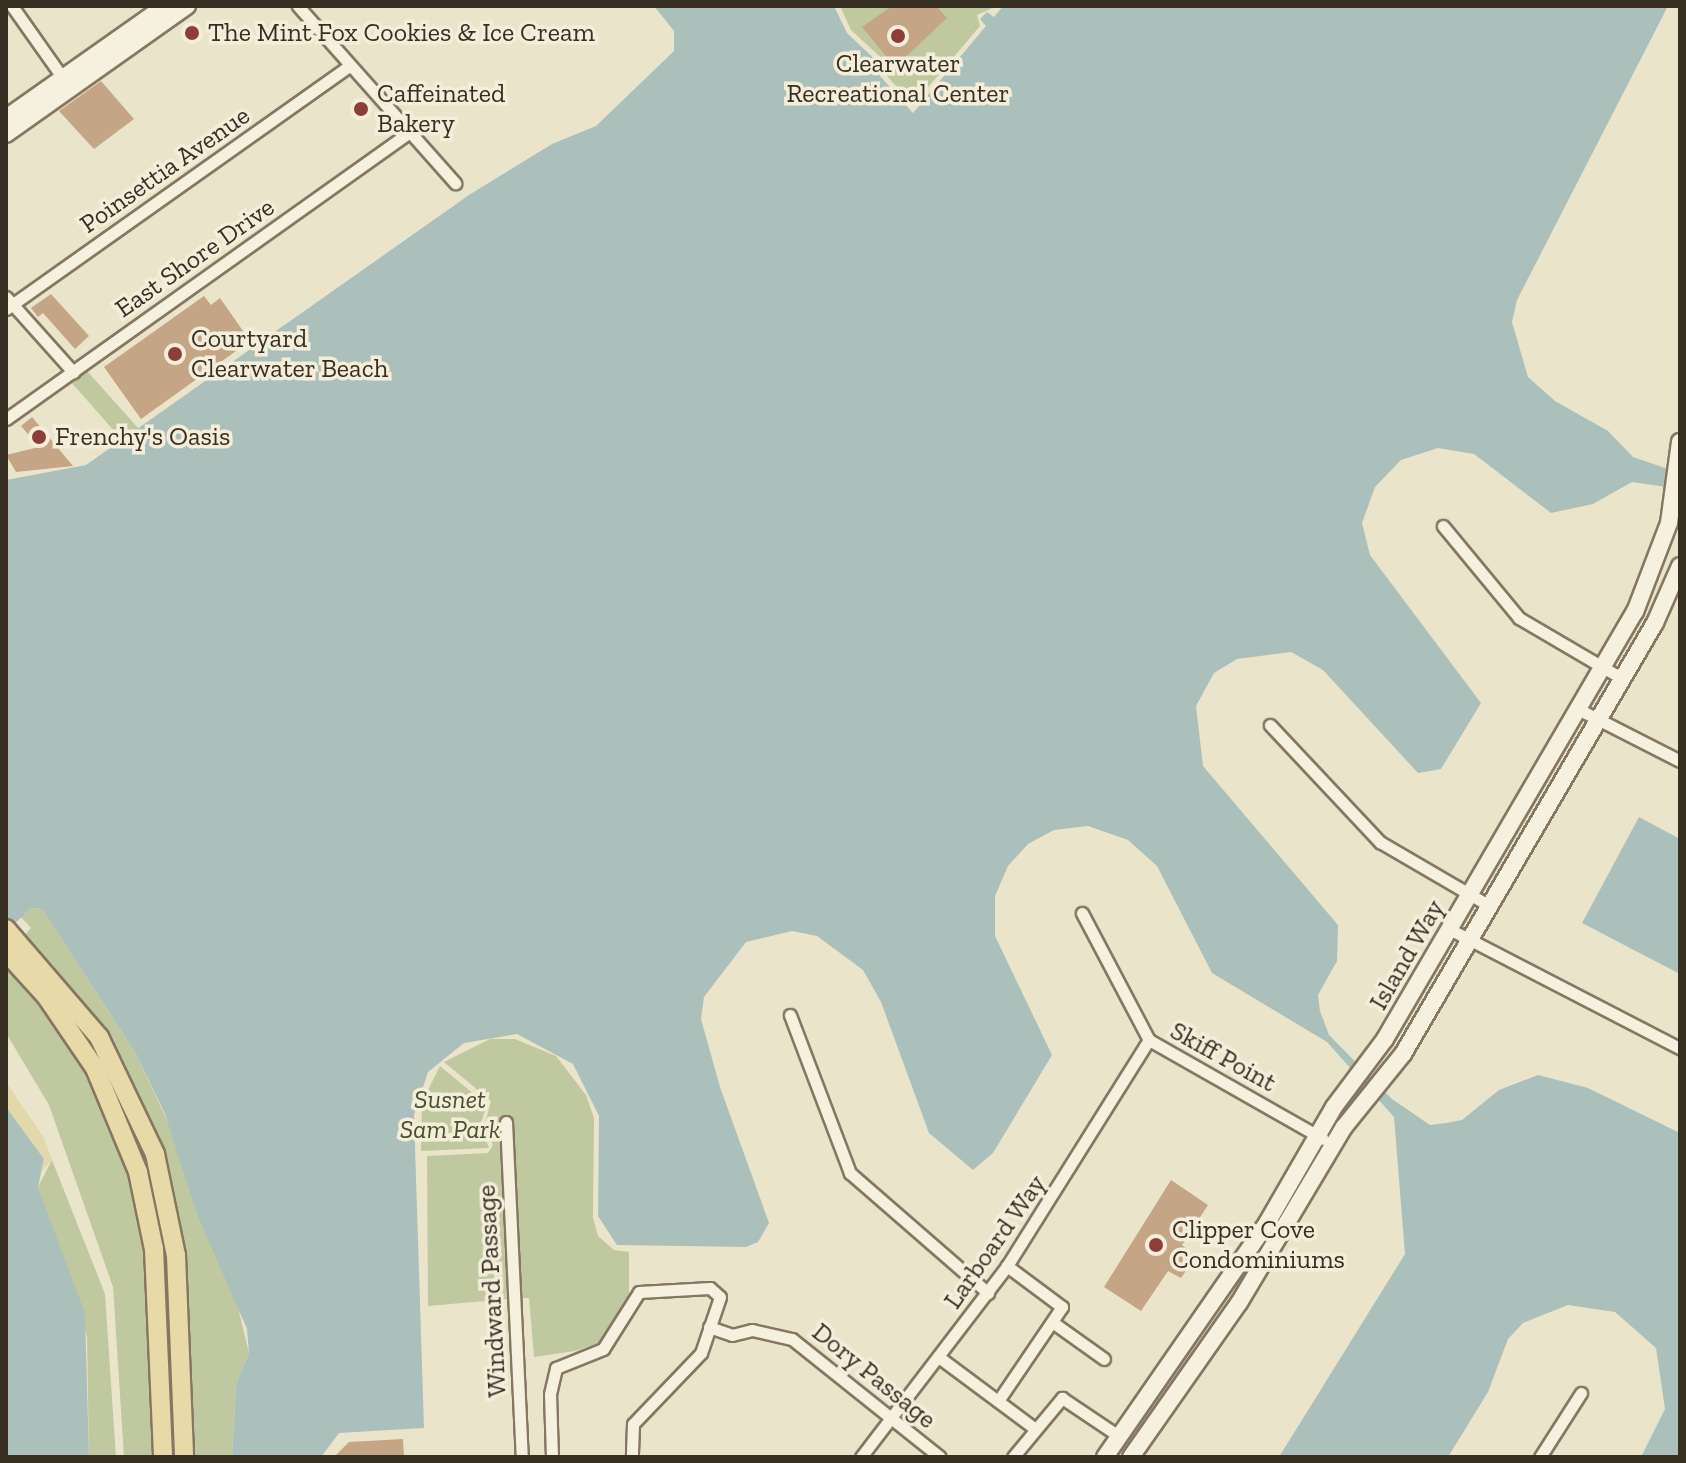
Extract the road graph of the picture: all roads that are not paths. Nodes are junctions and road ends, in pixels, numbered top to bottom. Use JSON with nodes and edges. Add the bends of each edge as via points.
{"nodes":[{"id":1,"x":12,"y":6,"type":"edge"},
{"id":2,"x":165,"y":6,"type":"edge"},
{"id":3,"x":187,"y":6,"type":"edge"},
{"id":4,"x":298,"y":6,"type":"edge"},
{"id":5,"x":349,"y":66,"type":"junction"},
{"id":6,"x":66,"y":83,"type":"junction"},
{"id":7,"x":6,"y":118,"type":"edge"},
{"id":8,"x":409,"y":133,"type":"junction"},
{"id":9,"x":6,"y":134,"type":"edge"},
{"id":10,"x":455,"y":183,"type":"dead end"},
{"id":11,"x":8,"y":303,"type":"edge"},
{"id":12,"x":73,"y":372,"type":"junction"},
{"id":13,"x":6,"y":419,"type":"edge"},
{"id":14,"x":1680,"y":442,"type":"edge"},
{"id":15,"x":1443,"y":526,"type":"dead end"},
{"id":16,"x":1680,"y":566,"type":"edge"},
{"id":17,"x":1602,"y":668,"type":"junction"},
{"id":18,"x":1623,"y":679,"type":"junction"},
{"id":19,"x":1578,"y":709,"type":"junction"},
{"id":20,"x":1599,"y":720,"type":"junction"},
{"id":21,"x":1270,"y":725,"type":"dead end"},
{"id":22,"x":1680,"y":761,"type":"edge"},
{"id":23,"x":1470,"y":894,"type":"junction"},
{"id":24,"x":1490,"y":906,"type":"junction"},
{"id":25,"x":1082,"y":913,"type":"dead end"},
{"id":26,"x":1449,"y":929,"type":"junction"},
{"id":27,"x":8,"y":939,"type":"edge"},
{"id":28,"x":1470,"y":940,"type":"junction"},
{"id":29,"x":790,"y":1015,"type":"dead end"},
{"id":30,"x":1149,"y":1040,"type":"junction"},
{"id":31,"x":1680,"y":1048,"type":"edge"},
{"id":32,"x":506,"y":1122,"type":"dead end"},
{"id":33,"x":1316,"y":1135,"type":"junction"},
{"id":34,"x":1333,"y":1145,"type":"junction"},
{"id":35,"x":1007,"y":1266,"type":"junction"},
{"id":36,"x":988,"y":1293,"type":"junction"},
{"id":37,"x":1055,"y":1324,"type":"junction"},
{"id":38,"x":709,"y":1327,"type":"junction"},
{"id":39,"x":940,"y":1358,"type":"junction"},
{"id":40,"x":1104,"y":1359,"type":"dead end"},
{"id":41,"x":1172,"y":1365,"type":"junction"},
{"id":42,"x":1189,"y":1377,"type":"junction"},
{"id":43,"x":1581,"y":1393,"type":"dead end"},
{"id":44,"x":998,"y":1401,"type":"junction"},
{"id":45,"x":892,"y":1417,"type":"junction"},
{"id":46,"x":1034,"y":1428,"type":"junction"},
{"id":47,"x":1120,"y":1437,"type":"junction"},
{"id":48,"x":163,"y":1457,"type":"edge"},
{"id":49,"x":184,"y":1457,"type":"edge"},
{"id":50,"x":522,"y":1457,"type":"edge"},
{"id":51,"x":552,"y":1457,"type":"edge"},
{"id":52,"x":632,"y":1457,"type":"edge"},
{"id":53,"x":861,"y":1457,"type":"edge"},
{"id":54,"x":940,"y":1457,"type":"edge"},
{"id":55,"x":1013,"y":1457,"type":"edge"},
{"id":56,"x":1105,"y":1457,"type":"edge"},
{"id":57,"x":1131,"y":1457,"type":"edge"},
{"id":58,"x":1540,"y":1457,"type":"edge"}],
"edges":[{"from":1,"to":6,"type":"street"},
{"from":2,"to":6,"type":"street"},
{"from":3,"to":6,"type":"street"},
{"from":4,"to":5,"type":"street"},
{"from":5,"to":8,"type":"street"},
{"from":5,"to":11,"type":"street","name":"Poinsettia Avenue"},
{"from":6,"to":7,"type":"street"},
{"from":6,"to":9,"type":"street"},
{"from":8,"to":10,"type":"street"},
{"from":8,"to":12,"type":"street","name":"East Shore Drive"},
{"from":11,"to":12,"type":"street"},
{"from":12,"to":13,"type":"street","name":"East Shore Drive"},
{"from":14,"to":17,"type":"street","name":"Island Way","via":[[1656,565]]},
{"from":15,"to":17,"type":"street","via":[[1519,618]]},
{"from":16,"to":18,"type":"street","name":"Island Way"},
{"from":17,"to":18,"type":"street"},
{"from":17,"to":19,"type":"street","name":"Island Way"},
{"from":18,"to":20,"type":"street","name":"Island Way"},
{"from":19,"to":20,"type":"street"},
{"from":19,"to":23,"type":"street","name":"Island Way"},
{"from":20,"to":22,"type":"street"},
{"from":20,"to":24,"type":"street","name":"Island Way"},
{"from":21,"to":23,"type":"street","via":[[1380,842]]},
{"from":23,"to":24,"type":"street"},
{"from":23,"to":26,"type":"street","name":"Island Way"},
{"from":24,"to":28,"type":"street","name":"Island Way"},
{"from":25,"to":30,"type":"street","name":"Skiff Point"},
{"from":26,"to":28,"type":"street"},
{"from":26,"to":33,"type":"street","name":"Island Way","via":[[1369,1064]]},
{"from":27,"to":48,"type":"main road","via":[[83,1048],[138,1172],[154,1249]]},
{"from":27,"to":49,"type":"main road","via":[[99,1037],[155,1154],[176,1255]]},
{"from":28,"to":31,"type":"street"},
{"from":28,"to":34,"type":"street","name":"Island Way","via":[[1386,1081]]},
{"from":29,"to":36,"type":"street","via":[[850,1173]]},
{"from":30,"to":33,"type":"street","name":"Skiff Point"},
{"from":30,"to":35,"type":"street","name":"Larboard Way"},
{"from":32,"to":50,"type":"street","name":"Windward Passage"},
{"from":33,"to":34,"type":"street","name":"Skiff Point"},
{"from":33,"to":41,"type":"street","name":"Island Way"},
{"from":34,"to":42,"type":"street","name":"Island Way"},
{"from":35,"to":36,"type":"street","name":"Larboard Way"},
{"from":35,"to":37,"type":"street","via":[[1059,1301]]},
{"from":36,"to":39,"type":"street","name":"Larboard Way"},
{"from":37,"to":40,"type":"street"},
{"from":37,"to":44,"type":"street"},
{"from":38,"to":45,"type":"street","name":"Dory Passage","via":[[732,1335],[752,1330],[792,1339]]},
{"from":38,"to":51,"type":"street","via":[[720,1297],[710,1288],[639,1292],[603,1349],[556,1368],[550,1394]]},
{"from":38,"to":52,"type":"street","via":[[701,1353],[633,1424]]},
{"from":39,"to":44,"type":"street"},
{"from":39,"to":45,"type":"street","name":"Larboard Way"},
{"from":41,"to":42,"type":"street"},
{"from":41,"to":47,"type":"street","name":"Island Way"},
{"from":42,"to":57,"type":"street","name":"Island Way"},
{"from":43,"to":58,"type":"street"},
{"from":44,"to":46,"type":"street"},
{"from":45,"to":53,"type":"street","name":"Larboard Way"},
{"from":45,"to":54,"type":"street","name":"Dory Passage"},
{"from":46,"to":47,"type":"street","via":[[1062,1398]]},
{"from":46,"to":55,"type":"street"},
{"from":47,"to":56,"type":"street","name":"Island Way"}]}
